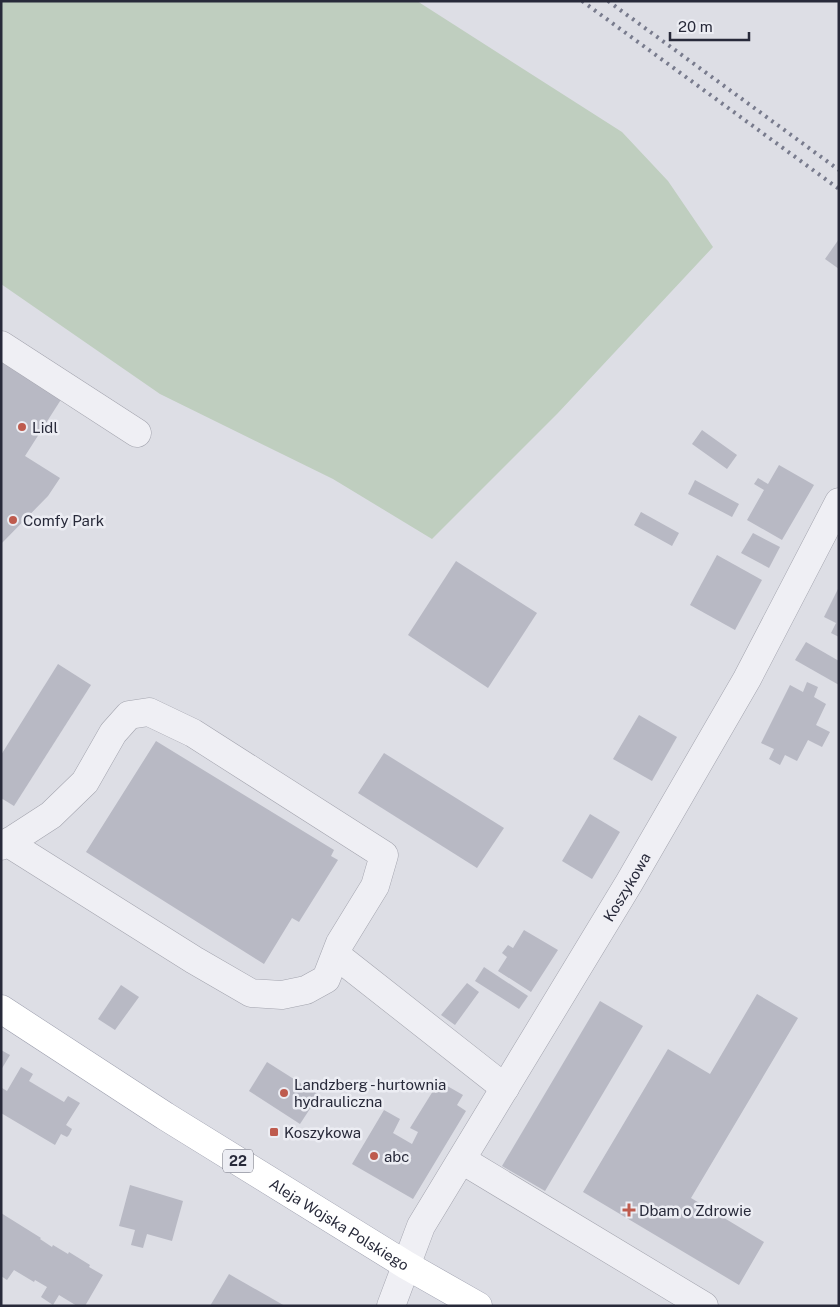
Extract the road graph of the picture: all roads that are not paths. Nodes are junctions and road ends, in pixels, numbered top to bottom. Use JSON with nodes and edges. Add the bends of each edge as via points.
{"nodes":[{"id":1,"x":1,"y":345,"type":"edge"},
{"id":2,"x":137,"y":433,"type":"dead end"},
{"id":3,"x":839,"y":502,"type":"edge"},
{"id":4,"x":5,"y":844,"type":"edge"},
{"id":5,"x":336,"y":954,"type":"junction"},
{"id":6,"x":1,"y":1009,"type":"edge"},
{"id":7,"x":506,"y":1088,"type":"junction"},
{"id":8,"x":462,"y":1160,"type":"junction"},
{"id":9,"x":406,"y":1265,"type":"junction"},
{"id":10,"x":391,"y":1306,"type":"edge"},
{"id":11,"x":478,"y":1306,"type":"edge"},
{"id":12,"x":704,"y":1306,"type":"edge"}],
"edges":[{"from":1,"to":2,"type":"street"},
{"from":3,"to":7,"type":"street","name":"Koszykowa","via":[[747,679]]},
{"from":4,"to":5,"type":"street","via":[[251,993],[282,995],[306,990],[326,979]]},
{"from":4,"to":5,"type":"street","via":[[51,815],[85,782],[113,733],[129,715],[149,712],[192,733],[384,855],[374,886]]},
{"from":5,"to":7,"type":"street"},
{"from":6,"to":9,"type":"main road","name":"Aleja Wojska Polskiego","number":"22","via":[[165,1116]]},
{"from":7,"to":8,"type":"street","name":"Koszykowa"},
{"from":8,"to":9,"type":"street","name":"Koszykowa","via":[[421,1226]]},
{"from":8,"to":12,"type":"street"},
{"from":9,"to":10,"type":"street","name":"Koszykowa"},
{"from":9,"to":11,"type":"main road","name":"Aleja Wojska Polskiego","number":"22"}]}
